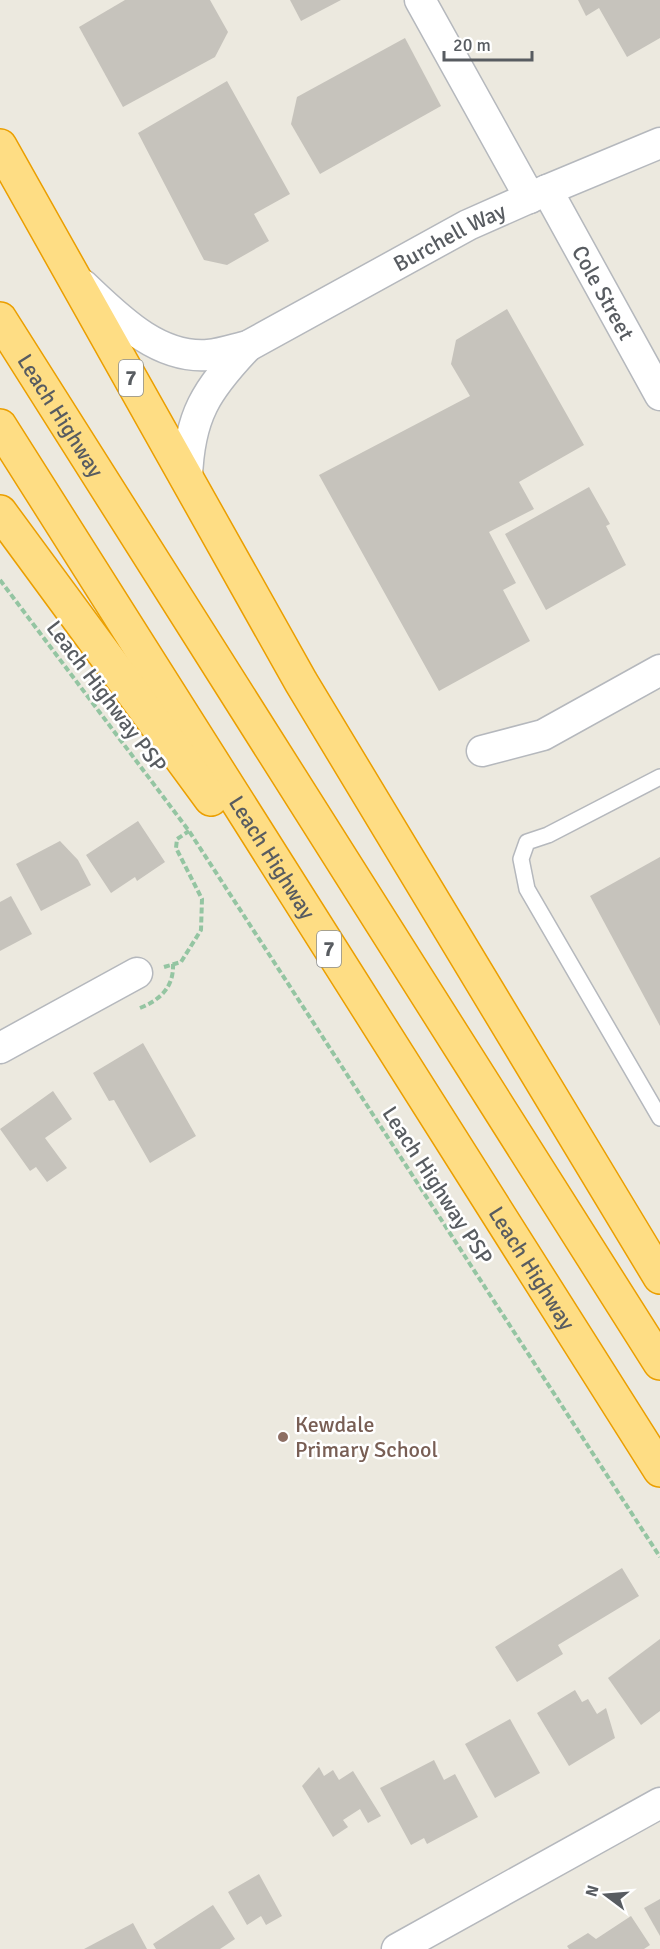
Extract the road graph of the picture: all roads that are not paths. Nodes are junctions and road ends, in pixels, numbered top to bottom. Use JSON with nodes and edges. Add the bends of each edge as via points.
{"nodes":[{"id":1,"x":420,"y":0,"type":"edge"},
{"id":2,"x":660,"y":143,"type":"edge"},
{"id":3,"x":0,"y":146,"type":"edge"},
{"id":4,"x":538,"y":194,"type":"junction"},
{"id":5,"x":74,"y":277,"type":"junction"},
{"id":6,"x":0,"y":319,"type":"edge"},
{"id":7,"x":248,"y":346,"type":"junction"},
{"id":8,"x":660,"y":394,"type":"edge"},
{"id":9,"x":0,"y":426,"type":"edge"},
{"id":10,"x":187,"y":478,"type":"junction"},
{"id":11,"x":0,"y":512,"type":"edge"},
{"id":12,"x":660,"y":670,"type":"edge"},
{"id":13,"x":482,"y":751,"type":"dead end"},
{"id":14,"x":660,"y":777,"type":"edge"},
{"id":15,"x":137,"y":973,"type":"road end"},
{"id":16,"x":371,"y":1015,"type":"junction"},
{"id":17,"x":0,"y":1048,"type":"edge"},
{"id":18,"x":660,"y":1118,"type":"edge"},
{"id":19,"x":660,"y":1277,"type":"edge"},
{"id":20,"x":660,"y":1363,"type":"edge"},
{"id":21,"x":660,"y":1470,"type":"edge"},
{"id":22,"x":660,"y":1803,"type":"edge"},
{"id":23,"x":397,"y":1949,"type":"edge"}],
"edges":[{"from":1,"to":4,"type":"street","name":"Cole Street"},
{"from":2,"to":4,"type":"street","name":"Burchell Way"},
{"from":3,"to":5,"type":"highway","number":"7"},
{"from":4,"to":7,"type":"street","name":"Burchell Way","via":[[468,225]]},
{"from":4,"to":8,"type":"street","name":"Cole Street"},
{"from":5,"to":7,"type":"street","name":"Burchell Way","via":[[130,329],[171,349],[208,355]]},
{"from":5,"to":10,"type":"highway","number":"7"},
{"from":6,"to":20,"type":"highway","name":"Leach Highway"},
{"from":7,"to":10,"type":"street","name":"Burchell Way","via":[[224,372],[198,413],[188,450]]},
{"from":9,"to":16,"type":"highway","name":"Leach Highway","number":"7"},
{"from":10,"to":19,"type":"highway","number":"7","via":[[301,682]]},
{"from":11,"to":16,"type":"highway"},
{"from":12,"to":13,"type":"street","via":[[543,735]]},
{"from":14,"to":18,"type":"lane","via":[[527,842],[521,859],[527,889]]},
{"from":15,"to":17,"type":"street"},
{"from":16,"to":21,"type":"highway","name":"Leach Highway","number":"7"},
{"from":22,"to":23,"type":"street"}]}
